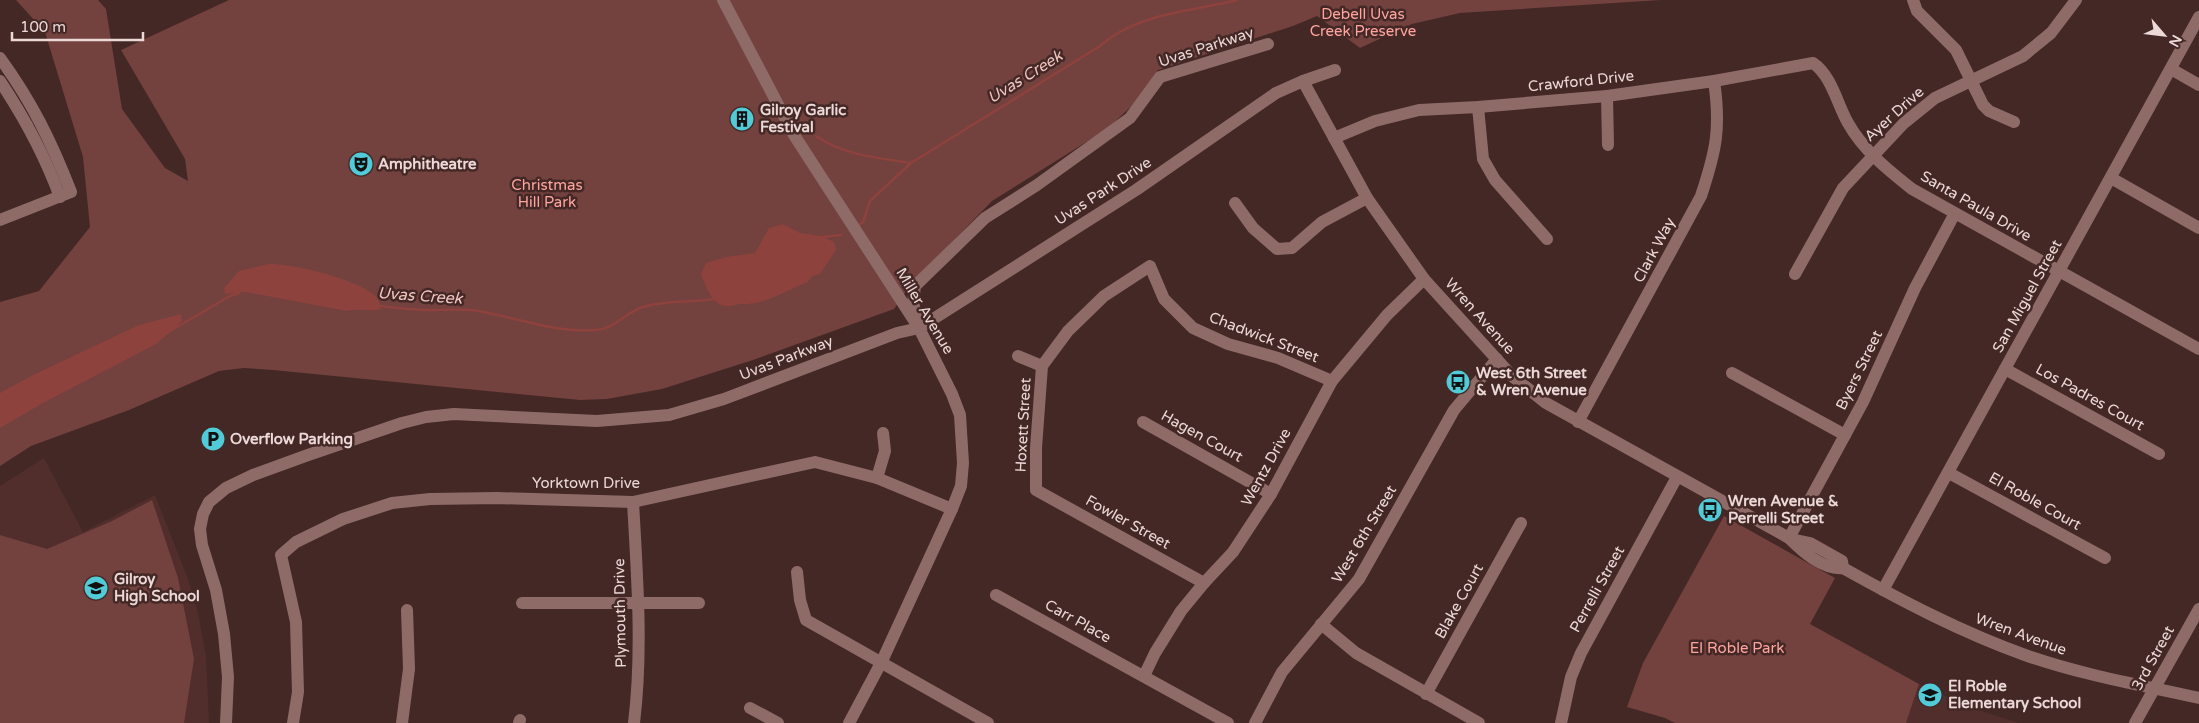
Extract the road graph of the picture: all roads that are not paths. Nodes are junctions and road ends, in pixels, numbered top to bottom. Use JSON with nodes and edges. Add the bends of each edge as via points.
{"nodes":[{"id":1,"x":723,"y":0,"type":"edge"},
{"id":2,"x":1913,"y":0,"type":"edge"},
{"id":3,"x":2076,"y":0,"type":"edge"},
{"id":4,"x":2199,"y":17,"type":"edge"},
{"id":5,"x":1268,"y":44,"type":"dead end"},
{"id":6,"x":0,"y":58,"type":"edge"},
{"id":7,"x":2170,"y":69,"type":"junction"},
{"id":8,"x":1335,"y":70,"type":"dead end"},
{"id":9,"x":1827,"y":79,"type":"joint"},
{"id":10,"x":0,"y":81,"type":"edge"},
{"id":11,"x":1303,"y":81,"type":"junction"},
{"id":12,"x":1714,"y":81,"type":"junction"},
{"id":13,"x":1971,"y":81,"type":"junction"},
{"id":14,"x":2199,"y":85,"type":"edge"},
{"id":15,"x":1607,"y":96,"type":"junction"},
{"id":16,"x":1478,"y":107,"type":"junction"},
{"id":17,"x":2014,"y":122,"type":"dead end"},
{"id":18,"x":1334,"y":138,"type":"junction"},
{"id":19,"x":1608,"y":144,"type":"dead end"},
{"id":20,"x":1872,"y":155,"type":"junction"},
{"id":21,"x":2110,"y":178,"type":"junction"},
{"id":22,"x":66,"y":195,"type":"junction"},
{"id":23,"x":1367,"y":198,"type":"junction"},
{"id":24,"x":1235,"y":203,"type":"dead end"},
{"id":25,"x":1954,"y":215,"type":"junction"},
{"id":26,"x":0,"y":220,"type":"edge"},
{"id":27,"x":2199,"y":228,"type":"edge"},
{"id":28,"x":1547,"y":239,"type":"dead end"},
{"id":29,"x":2059,"y":272,"type":"junction"},
{"id":30,"x":1795,"y":274,"type":"dead end"},
{"id":31,"x":1424,"y":279,"type":"junction"},
{"id":32,"x":1164,"y":299,"type":"joint"},
{"id":33,"x":919,"y":328,"type":"junction"},
{"id":34,"x":2199,"y":349,"type":"edge"},
{"id":35,"x":1018,"y":356,"type":"dead end"},
{"id":36,"x":1497,"y":359,"type":"junction"},
{"id":37,"x":1042,"y":366,"type":"junction"},
{"id":38,"x":2005,"y":369,"type":"junction"},
{"id":39,"x":1732,"y":373,"type":"dead end"},
{"id":40,"x":1332,"y":381,"type":"junction"},
{"id":41,"x":1143,"y":422,"type":"dead end"},
{"id":42,"x":1578,"y":422,"type":"junction"},
{"id":43,"x":883,"y":433,"type":"dead end"},
{"id":44,"x":1845,"y":436,"type":"junction"},
{"id":45,"x":2159,"y":454,"type":"dead end"},
{"id":46,"x":1949,"y":473,"type":"junction"},
{"id":47,"x":1677,"y":477,"type":"junction"},
{"id":48,"x":877,"y":478,"type":"junction"},
{"id":49,"x":1036,"y":490,"type":"joint"},
{"id":50,"x":1271,"y":494,"type":"junction"},
{"id":51,"x":633,"y":502,"type":"junction"},
{"id":52,"x":952,"y":509,"type":"junction"},
{"id":53,"x":1521,"y":523,"type":"dead end"},
{"id":54,"x":1789,"y":538,"type":"junction"},
{"id":55,"x":2105,"y":558,"type":"dead end"},
{"id":56,"x":797,"y":572,"type":"dead end"},
{"id":57,"x":1204,"y":583,"type":"junction"},
{"id":58,"x":1883,"y":590,"type":"junction"},
{"id":59,"x":996,"y":595,"type":"dead end"},
{"id":60,"x":522,"y":603,"type":"dead end"},
{"id":61,"x":699,"y":603,"type":"dead end"},
{"id":62,"x":638,"y":604,"type":"junction"},
{"id":63,"x":2199,"y":609,"type":"edge"},
{"id":64,"x":407,"y":610,"type":"dead end"},
{"id":65,"x":1321,"y":624,"type":"junction"},
{"id":66,"x":882,"y":661,"type":"junction"},
{"id":67,"x":1144,"y":676,"type":"junction"},
{"id":68,"x":2154,"y":688,"type":"junction"},
{"id":69,"x":1426,"y":694,"type":"junction"},
{"id":70,"x":2199,"y":698,"type":"edge"},
{"id":71,"x":750,"y":708,"type":"dead end"},
{"id":72,"x":226,"y":723,"type":"edge"},
{"id":73,"x":293,"y":723,"type":"edge"},
{"id":74,"x":402,"y":723,"type":"edge"},
{"id":75,"x":634,"y":723,"type":"edge"},
{"id":76,"x":778,"y":723,"type":"edge"},
{"id":77,"x":849,"y":723,"type":"edge"},
{"id":78,"x":988,"y":723,"type":"edge"},
{"id":79,"x":1228,"y":723,"type":"edge"},
{"id":80,"x":1255,"y":723,"type":"edge"},
{"id":81,"x":1478,"y":723,"type":"edge"},
{"id":82,"x":1561,"y":723,"type":"edge"},
{"id":83,"x":2135,"y":723,"type":"edge"}],
"edges":[{"from":1,"to":33,"type":"street","name":"Miller Avenue","via":[[798,142]]},
{"from":2,"to":13,"type":"street","via":[[1917,11],[1956,50]]},
{"from":3,"to":13,"type":"street","name":"Ayer Drive","via":[[2039,45],[2008,65]]},
{"from":4,"to":7,"type":"street","name":"San Miguel Street"},
{"from":5,"to":33,"type":"street","name":"Uvas Parkway","via":[[1160,77],[1130,118],[985,218],[916,286],[913,303]]},
{"from":6,"to":22,"type":"street","via":[[51,141]]},
{"from":7,"to":14,"type":"street"},
{"from":7,"to":21,"type":"street","name":"San Miguel Street"},
{"from":8,"to":11,"type":"street","name":"Uvas Park Drive"},
{"from":9,"to":12,"type":"street","name":"Crawford Drive","via":[[1813,63]]},
{"from":9,"to":20,"type":"street","name":"Santa Paula Drive","via":[[1848,123]]},
{"from":10,"to":22,"type":"street"},
{"from":11,"to":18,"type":"street","name":"Wren Avenue"},
{"from":11,"to":33,"type":"street","name":"Uvas Park Drive","via":[[1276,93],[1136,190]]},
{"from":12,"to":15,"type":"street","name":"Crawford Drive"},
{"from":12,"to":42,"type":"street","name":"Clark Way","via":[[1718,129],[1714,158],[1701,196]]},
{"from":13,"to":17,"type":"street","via":[[1982,105],[1989,112]]},
{"from":13,"to":20,"type":"street","name":"Ayer Drive","via":[[1918,110]]},
{"from":15,"to":16,"type":"street","name":"Crawford Drive"},
{"from":15,"to":19,"type":"street"},
{"from":16,"to":18,"type":"street","name":"Crawford Drive","via":[[1419,110],[1375,121]]},
{"from":16,"to":28,"type":"street","via":[[1483,159],[1495,180]]},
{"from":18,"to":23,"type":"street","name":"Wren Avenue"},
{"from":20,"to":25,"type":"street","name":"Santa Paula Drive","via":[[1912,189]]},
{"from":20,"to":30,"type":"street","name":"Ayer Drive","via":[[1843,188]]},
{"from":21,"to":27,"type":"street"},
{"from":21,"to":29,"type":"street","name":"San Miguel Street"},
{"from":22,"to":26,"type":"street"},
{"from":23,"to":24,"type":"street","via":[[1322,222],[1292,248],[1277,249],[1253,228]]},
{"from":23,"to":31,"type":"street","name":"Wren Avenue"},
{"from":25,"to":29,"type":"street","name":"Santa Paula Drive"},
{"from":25,"to":44,"type":"street","name":"Byers Street","via":[[1923,272]]},
{"from":29,"to":34,"type":"street","name":"Santa Paula Drive"},
{"from":29,"to":38,"type":"street","name":"San Miguel Street"},
{"from":31,"to":36,"type":"street","name":"Wren Avenue"},
{"from":31,"to":40,"type":"street","name":"Wentz Drive","via":[[1387,315]]},
{"from":32,"to":37,"type":"street","name":"Hoxett Street","via":[[1150,266],[1104,296],[1068,331]]},
{"from":32,"to":40,"type":"street","name":"Chadwick Street","via":[[1193,328]]},
{"from":33,"to":52,"type":"street","name":"Miller Avenue","via":[[960,415],[963,463],[961,486]]},
{"from":33,"to":72,"type":"street","name":"Uvas Parkway","via":[[897,333],[724,399],[669,415],[597,421],[454,414],[426,417],[243,479],[219,492],[206,508],[200,536],[224,634],[228,677]]},
{"from":35,"to":37,"type":"street"},
{"from":36,"to":42,"type":"street","name":"Wren Avenue","via":[[1530,391]]},
{"from":36,"to":65,"type":"street","name":"West 6th Street","via":[[1454,410],[1359,579]]},
{"from":37,"to":49,"type":"street","name":"Hoxett Street"},
{"from":38,"to":45,"type":"street","name":"Los Padres Court"},
{"from":38,"to":46,"type":"street","name":"San Miguel Street"},
{"from":39,"to":44,"type":"street"},
{"from":40,"to":50,"type":"street","name":"Wentz Drive"},
{"from":41,"to":50,"type":"street","name":"Hagen Court"},
{"from":42,"to":47,"type":"street","name":"Wren Avenue"},
{"from":43,"to":48,"type":"street","via":[[885,451]]},
{"from":44,"to":54,"type":"street","name":"Byers Street"},
{"from":46,"to":55,"type":"street","name":"El Roble Court"},
{"from":46,"to":58,"type":"street","name":"San Miguel Street"},
{"from":47,"to":54,"type":"street","name":"Wren Avenue"},
{"from":47,"to":82,"type":"street","name":"Perrelli Street","via":[[1580,653]]},
{"from":48,"to":51,"type":"street","name":"Yorktown Drive","via":[[814,462]]},
{"from":48,"to":52,"type":"street","name":"Yorktown Drive"},
{"from":49,"to":57,"type":"street","name":"Fowler Street"},
{"from":50,"to":57,"type":"street","name":"Wentz Drive","via":[[1233,552]]},
{"from":51,"to":62,"type":"street","name":"Plymouth Drive"},
{"from":51,"to":73,"type":"street","name":"Yorktown Drive","via":[[497,498],[392,503],[343,518],[296,542],[281,555],[296,622],[298,692]]},
{"from":52,"to":66,"type":"street","name":"Miller Avenue"},
{"from":53,"to":69,"type":"street","name":"Blake Court"},
{"from":54,"to":58,"type":"street","name":"Wren Avenue","via":[[1804,553],[1833,569],[1843,568]]},
{"from":56,"to":66,"type":"street","via":[[806,620]]},
{"from":57,"to":67,"type":"street","name":"Wentz Drive","via":[[1181,611]]},
{"from":58,"to":68,"type":"street","name":"Wren Avenue","via":[[1946,623],[2026,655]]},
{"from":59,"to":67,"type":"street","name":"Carr Place"},
{"from":60,"to":62,"type":"street"},
{"from":61,"to":62,"type":"street"},
{"from":62,"to":75,"type":"street","name":"Plymouth Drive"},
{"from":63,"to":68,"type":"street","name":"3rd Street"},
{"from":64,"to":74,"type":"street","via":[[409,669]]},
{"from":65,"to":69,"type":"street","via":[[1347,648]]},
{"from":65,"to":80,"type":"street","name":"West 6th Street","via":[[1282,672]]},
{"from":66,"to":77,"type":"street","name":"Miller Avenue"},
{"from":66,"to":78,"type":"street"},
{"from":67,"to":79,"type":"street","name":"Carr Place"},
{"from":68,"to":70,"type":"street","name":"Wren Avenue"},
{"from":68,"to":83,"type":"street","name":"3rd Street"},
{"from":69,"to":81,"type":"street"},
{"from":71,"to":76,"type":"street"}]}
